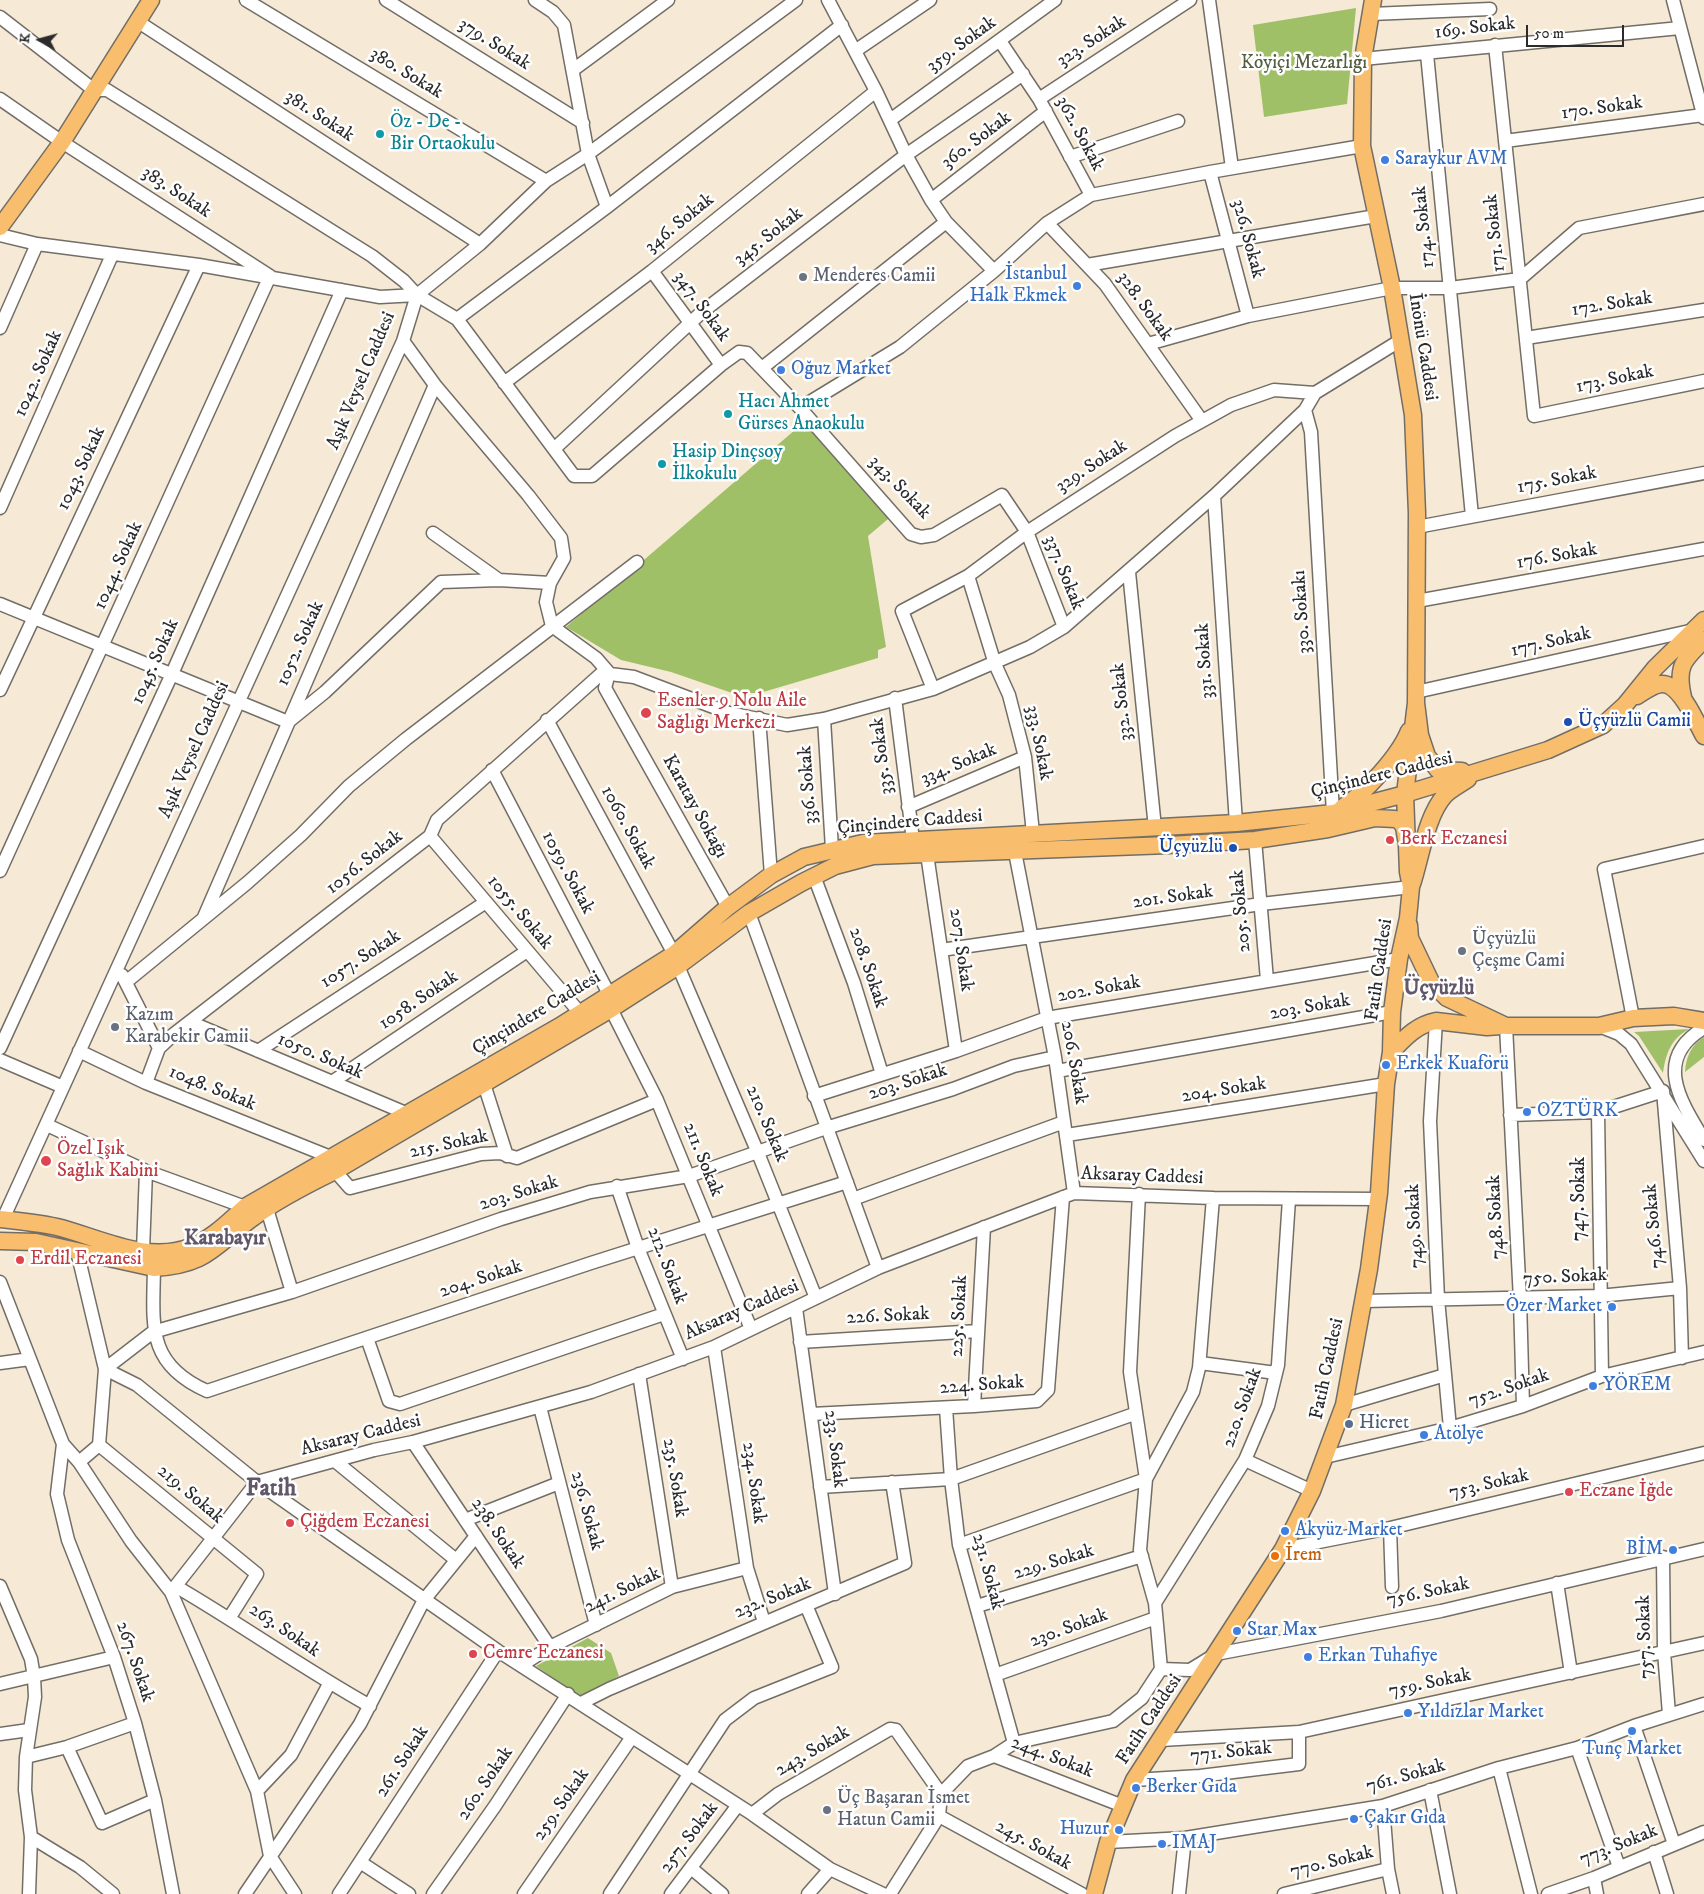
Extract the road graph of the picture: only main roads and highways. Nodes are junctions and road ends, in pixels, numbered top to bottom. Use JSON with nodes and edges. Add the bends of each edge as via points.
{"nodes":[{"id":1,"x":151,"y":0,"type":"edge"},
{"id":2,"x":1372,"y":7,"type":"edge"},
{"id":3,"x":0,"y":227,"type":"edge"},
{"id":4,"x":1701,"y":630,"type":"edge"},
{"id":5,"x":1697,"y":653,"type":"edge"},
{"id":6,"x":1683,"y":697,"type":"junction"},
{"id":7,"x":1415,"y":704,"type":"junction"},
{"id":8,"x":1625,"y":705,"type":"junction"},
{"id":9,"x":1704,"y":736,"type":"edge"},
{"id":10,"x":1485,"y":769,"type":"junction"},
{"id":11,"x":1405,"y":794,"type":"junction"},
{"id":12,"x":1333,"y":813,"type":"junction"},
{"id":13,"x":1032,"y":833,"type":"junction"},
{"id":14,"x":1406,"y":839,"type":"junction"},
{"id":15,"x":1034,"y":851,"type":"junction"},
{"id":16,"x":1411,"y":887,"type":"junction"},
{"id":17,"x":1408,"y":918,"type":"junction"},
{"id":18,"x":676,"y":960,"type":"junction"},
{"id":19,"x":610,"y":1001,"type":"junction"},
{"id":20,"x":1704,"y":1021,"type":"edge"},
{"id":21,"x":1506,"y":1026,"type":"junction"},
{"id":22,"x":1391,"y":1052,"type":"junction"},
{"id":23,"x":334,"y":1164,"type":"junction"},
{"id":24,"x":2,"y":1219,"type":"edge"},
{"id":25,"x":0,"y":1241,"type":"edge"},
{"id":26,"x":1094,"y":1894,"type":"edge"}],
"edges":[{"from":1,"to":3,"type":"main road","via":[[62,142]]},
{"from":2,"to":7,"type":"main road","name":"İnönü Caddesi","via":[[1363,59],[1362,146],[1392,288],[1413,415],[1417,526]]},
{"from":4,"to":5,"type":"main road"},
{"from":4,"to":8,"type":"main road","name":"Çinçindere Caddesi","via":[[1655,668]]},
{"from":5,"to":6,"type":"main road","via":[[1681,666]]},
{"from":6,"to":8,"type":"main road","via":[[1667,684],[1659,684]]},
{"from":6,"to":9,"type":"main road"},
{"from":7,"to":10,"type":"main road","via":[[1427,756],[1438,770]]},
{"from":7,"to":11,"type":"main road","name":"Fatih Caddesi"},
{"from":7,"to":12,"type":"main road","via":[[1397,752],[1348,803]]},
{"from":8,"to":10,"type":"main road","name":"Çinçindere Caddesi","via":[[1602,725],[1548,750]]},
{"from":10,"to":11,"type":"main road","name":"Çinçindere Caddesi"},
{"from":10,"to":16,"type":"main road","via":[[1445,795],[1426,833]]},
{"from":11,"to":12,"type":"main road","name":"Çinçindere Caddesi"},
{"from":11,"to":14,"type":"main road","name":"Fatih Caddesi"},
{"from":12,"to":13,"type":"main road","name":"Çinçindere Caddesi","via":[[1236,824]]},
{"from":13,"to":15,"type":"main road"},
{"from":13,"to":18,"type":"main road","name":"Çinçindere Caddesi","via":[[863,843],[804,857],[771,875],[728,907]]},
{"from":14,"to":15,"type":"main road","name":"Çinçindere Caddesi","via":[[1400,821],[1375,818],[1255,840]]},
{"from":14,"to":16,"type":"main road","name":"Fatih Caddesi"},
{"from":15,"to":18,"type":"main road","name":"Çinçindere Caddesi","via":[[873,856],[835,866],[749,913]]},
{"from":16,"to":17,"type":"main road","name":"Fatih Caddesi"},
{"from":17,"to":21,"type":"main road","via":[[1410,938],[1431,982],[1447,998]]},
{"from":17,"to":22,"type":"main road","name":"Fatih Caddesi","via":[[1392,1012]]},
{"from":18,"to":19,"type":"main road","name":"Çinçindere Caddesi"},
{"from":19,"to":23,"type":"main road","name":"Çinçindere Caddesi","via":[[484,1084]]},
{"from":19,"to":23,"type":"main road","name":"Çinçindere Caddesi","via":[[580,1013],[408,1114]]},
{"from":20,"to":21,"type":"main road","via":[[1674,1016],[1633,1018],[1599,1026]]},
{"from":21,"to":22,"type":"main road","via":[[1436,1021],[1412,1031]]},
{"from":22,"to":26,"type":"main road","name":"Fatih Caddesi","via":[[1378,1199],[1344,1404],[1312,1491],[1282,1549],[1134,1780],[1108,1842]]},
{"from":23,"to":24,"type":"main road","name":"Çinçindere Caddesi","via":[[245,1207],[208,1239],[171,1252],[143,1251],[56,1227]]},
{"from":23,"to":25,"type":"main road","name":"Çinçindere Caddesi","via":[[200,1259],[171,1267],[154,1268],[36,1242]]}]}
